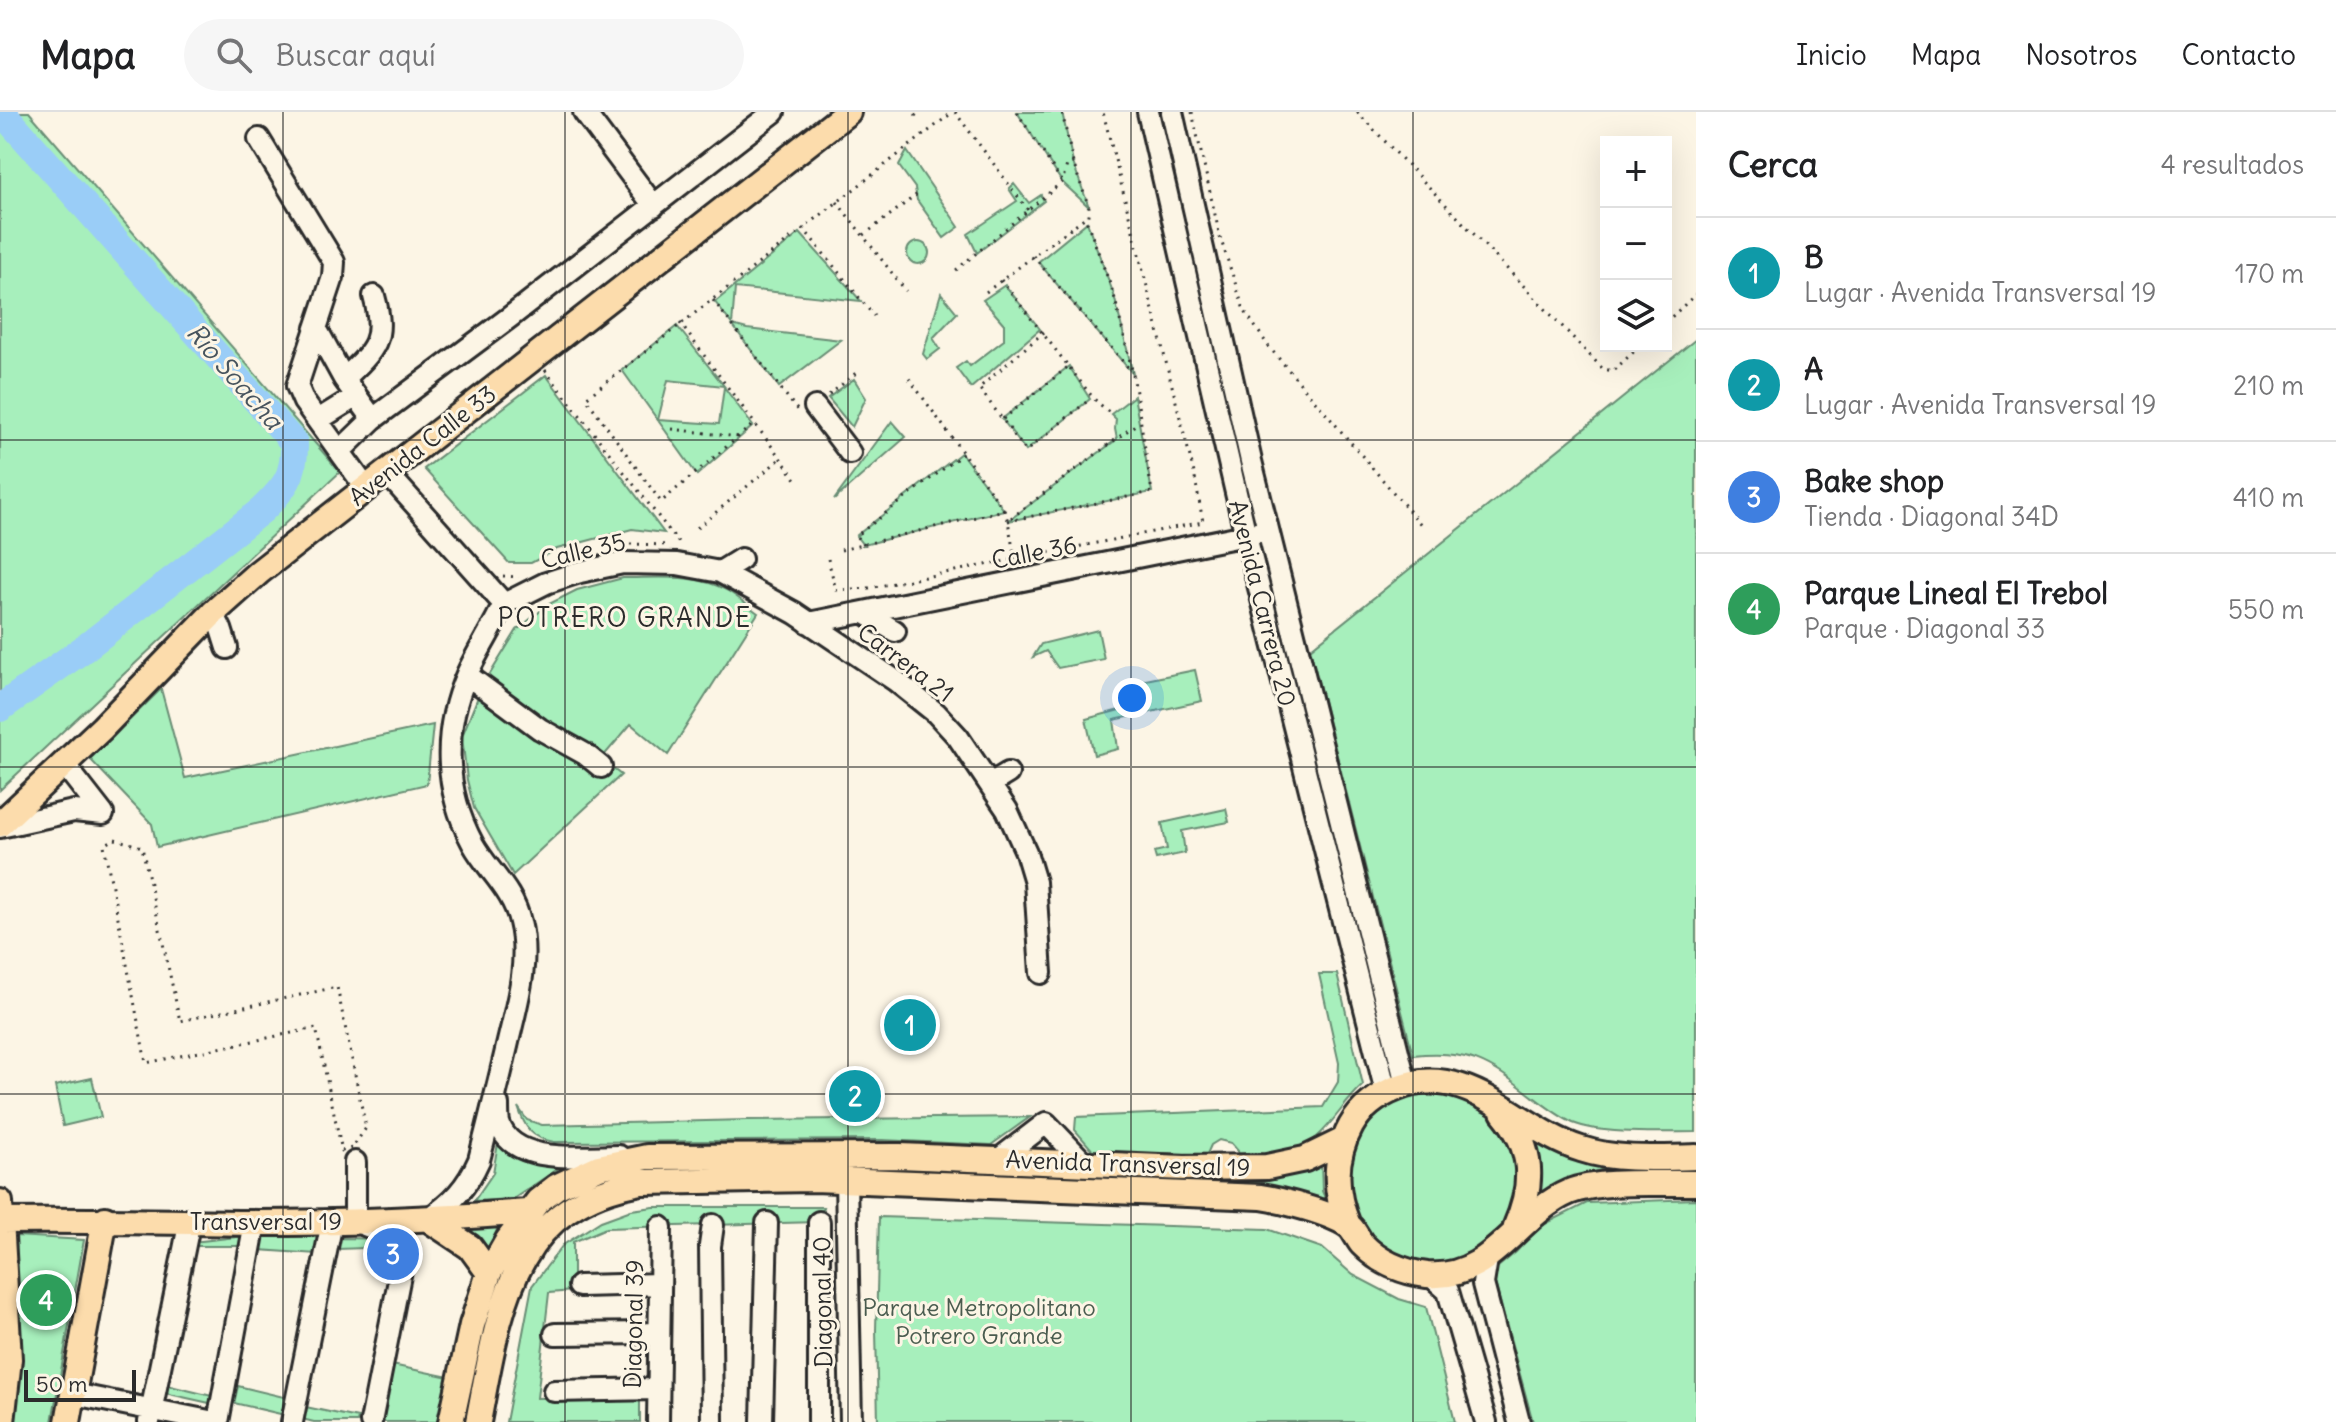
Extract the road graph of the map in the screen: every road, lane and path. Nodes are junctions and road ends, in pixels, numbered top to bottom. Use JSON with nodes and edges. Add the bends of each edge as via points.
{"nodes":[{"id":1,"x":584,"y":112,"type":"edge"},
{"id":2,"x":774,"y":112,"type":"edge"},
{"id":3,"x":848,"y":112,"type":"edge"},
{"id":4,"x":919,"y":112,"type":"edge"},
{"id":5,"x":954,"y":112,"type":"edge"},
{"id":6,"x":1017,"y":112,"type":"edge"},
{"id":7,"x":1062,"y":112,"type":"edge"},
{"id":8,"x":1103,"y":112,"type":"edge"},
{"id":9,"x":1148,"y":112,"type":"edge"},
{"id":10,"x":1172,"y":112,"type":"edge"},
{"id":11,"x":1192,"y":112,"type":"edge"},
{"id":12,"x":1357,"y":112,"type":"edge"},
{"id":13,"x":915,"y":116,"type":"dead end"},
{"id":14,"x":259,"y":139,"type":"dead end"},
{"id":15,"x":1073,"y":163,"type":"junction"},
{"id":16,"x":1062,"y":182,"type":"junction"},
{"id":17,"x":920,"y":192,"type":"dead end"},
{"id":18,"x":837,"y":202,"type":"junction"},
{"id":19,"x":654,"y":206,"type":"junction"},
{"id":20,"x":1028,"y":210,"type":"junction"},
{"id":21,"x":1088,"y":215,"type":"junction"},
{"id":22,"x":803,"y":228,"type":"junction"},
{"id":23,"x":864,"y":235,"type":"junction"},
{"id":24,"x":1033,"y":256,"type":"junction"},
{"id":25,"x":956,"y":270,"type":"dead end"},
{"id":26,"x":1001,"y":280,"type":"junction"},
{"id":27,"x":906,"y":291,"type":"dead end"},
{"id":28,"x":986,"y":292,"type":"dead end"},
{"id":29,"x":1696,"y":294,"type":"edge"},
{"id":30,"x":374,"y":296,"type":"dead end"},
{"id":31,"x":712,"y":299,"type":"junction"},
{"id":32,"x":874,"y":316,"type":"dead end"},
{"id":33,"x":1672,"y":316,"type":"edge"},
{"id":34,"x":680,"y":323,"type":"junction"},
{"id":35,"x":316,"y":328,"type":"junction"},
{"id":36,"x":1044,"y":332,"type":"junction"},
{"id":37,"x":1634,"y":352,"type":"edge"},
{"id":38,"x":534,"y":356,"type":"junction"},
{"id":39,"x":1069,"y":366,"type":"junction"},
{"id":40,"x":856,"y":373,"type":"dead end"},
{"id":41,"x":1133,"y":374,"type":"junction"},
{"id":42,"x":908,"y":377,"type":"dead end"},
{"id":43,"x":350,"y":388,"type":"junction"},
{"id":44,"x":1090,"y":399,"type":"dead end"},
{"id":45,"x":806,"y":409,"type":"junction"},
{"id":46,"x":1111,"y":414,"type":"dead end"},
{"id":47,"x":373,"y":419,"type":"junction"},
{"id":48,"x":1002,"y":419,"type":"junction"},
{"id":49,"x":318,"y":420,"type":"junction"},
{"id":50,"x":1139,"y":422,"type":"junction"},
{"id":51,"x":751,"y":426,"type":"dead end"},
{"id":52,"x":672,"y":429,"type":"dead end"},
{"id":53,"x":739,"y":437,"type":"junction"},
{"id":54,"x":340,"y":451,"type":"junction"},
{"id":55,"x":850,"y":453,"type":"dead end"},
{"id":56,"x":964,"y":453,"type":"junction"},
{"id":57,"x":780,"y":459,"type":"dead end"},
{"id":58,"x":387,"y":473,"type":"junction"},
{"id":59,"x":796,"y":479,"type":"dead end"},
{"id":60,"x":366,"y":488,"type":"junction"},
{"id":61,"x":1004,"y":510,"type":"junction"},
{"id":62,"x":1008,"y":521,"type":"junction"},
{"id":63,"x":1423,"y":527,"type":"dead end"},
{"id":64,"x":697,"y":528,"type":"dead end"},
{"id":65,"x":1268,"y":531,"type":"junction"},
{"id":66,"x":1246,"y":536,"type":"junction"},
{"id":67,"x":624,"y":545,"type":"dead end"},
{"id":68,"x":863,"y":545,"type":"junction"},
{"id":69,"x":841,"y":550,"type":"dead end"},
{"id":70,"x":684,"y":554,"type":"junction"},
{"id":71,"x":741,"y":559,"type":"dead end"},
{"id":72,"x":828,"y":559,"type":"dead end"},
{"id":73,"x":1015,"y":559,"type":"junction"},
{"id":74,"x":720,"y":572,"type":"junction"},
{"id":75,"x":497,"y":573,"type":"dead end"},
{"id":76,"x":526,"y":576,"type":"dead end"},
{"id":77,"x":504,"y":604,"type":"junction"},
{"id":78,"x":213,"y":613,"type":"junction"},
{"id":79,"x":865,"y":613,"type":"junction"},
{"id":80,"x":797,"y":622,"type":"junction"},
{"id":81,"x":895,"y":631,"type":"dead end"},
{"id":82,"x":227,"y":648,"type":"dead end"},
{"id":83,"x":467,"y":675,"type":"junction"},
{"id":84,"x":64,"y":764,"type":"junction"},
{"id":85,"x":601,"y":767,"type":"dead end"},
{"id":86,"x":1008,"y":773,"type":"dead end"},
{"id":87,"x":990,"y":784,"type":"junction"},
{"id":88,"x":9,"y":807,"type":"edge"},
{"id":89,"x":0,"y":825,"type":"edge"},
{"id":90,"x":115,"y":839,"type":"joint"},
{"id":91,"x":1041,"y":973,"type":"dead end"},
{"id":92,"x":1396,"y":1088,"type":"junction"},
{"id":93,"x":496,"y":1092,"type":"junction"},
{"id":94,"x":1496,"y":1105,"type":"junction"},
{"id":95,"x":1344,"y":1140,"type":"junction"},
{"id":96,"x":647,"y":1157,"type":"junction"},
{"id":97,"x":1696,"y":1157,"type":"edge"},
{"id":98,"x":999,"y":1159,"type":"junction"},
{"id":99,"x":355,"y":1162,"type":"dead end"},
{"id":100,"x":1085,"y":1164,"type":"junction"},
{"id":101,"x":846,"y":1180,"type":"junction"},
{"id":102,"x":1696,"y":1183,"type":"edge"},
{"id":103,"x":527,"y":1212,"type":"junction"},
{"id":104,"x":1,"y":1215,"type":"edge"},
{"id":105,"x":105,"y":1219,"type":"junction"},
{"id":106,"x":428,"y":1219,"type":"junction"},
{"id":107,"x":190,"y":1220,"type":"junction"},
{"id":108,"x":343,"y":1222,"type":"junction"},
{"id":109,"x":819,"y":1222,"type":"dead end"},
{"id":110,"x":255,"y":1223,"type":"junction"},
{"id":111,"x":767,"y":1223,"type":"dead end"},
{"id":112,"x":713,"y":1225,"type":"dead end"},
{"id":113,"x":1348,"y":1225,"type":"junction"},
{"id":114,"x":661,"y":1227,"type":"dead end"},
{"id":115,"x":1515,"y":1229,"type":"junction"},
{"id":116,"x":1487,"y":1259,"type":"junction"},
{"id":117,"x":489,"y":1273,"type":"junction"},
{"id":118,"x":1430,"y":1275,"type":"junction"},
{"id":119,"x":660,"y":1284,"type":"junction"},
{"id":120,"x":579,"y":1286,"type":"dead end"},
{"id":121,"x":658,"y":1333,"type":"junction"},
{"id":122,"x":555,"y":1334,"type":"dead end"},
{"id":123,"x":658,"y":1389,"type":"junction"},
{"id":124,"x":554,"y":1391,"type":"dead end"},
{"id":125,"x":74,"y":1394,"type":"junction"},
{"id":126,"x":150,"y":1415,"type":"edge"},
{"id":127,"x":2,"y":1422,"type":"edge"},
{"id":128,"x":68,"y":1422,"type":"edge"},
{"id":129,"x":216,"y":1422,"type":"edge"},
{"id":130,"x":292,"y":1422,"type":"edge"},
{"id":131,"x":371,"y":1422,"type":"edge"},
{"id":132,"x":451,"y":1422,"type":"edge"},
{"id":133,"x":478,"y":1422,"type":"edge"},
{"id":134,"x":658,"y":1422,"type":"edge"},
{"id":135,"x":712,"y":1422,"type":"edge"},
{"id":136,"x":762,"y":1422,"type":"edge"},
{"id":137,"x":819,"y":1422,"type":"edge"},
{"id":138,"x":851,"y":1422,"type":"edge"},
{"id":139,"x":1486,"y":1422,"type":"edge"},
{"id":140,"x":1519,"y":1422,"type":"edge"}],
"edges":[{"from":1,"to":19,"type":"street"},
{"from":2,"to":19,"type":"street"},
{"from":3,"to":38,"type":"main road","name":"Avenida Calle 33"},
{"from":4,"to":13,"type":"path"},
{"from":5,"to":18,"type":"path"},
{"from":5,"to":20,"type":"path"},
{"from":6,"to":16,"type":"path"},
{"from":7,"to":15,"type":"path"},
{"from":8,"to":73,"type":"path","via":[[1203,522]]},
{"from":9,"to":66,"type":"street","name":"Avenida Carrera 20"},
{"from":10,"to":65,"type":"street","name":"Avenida Carrera 20"},
{"from":11,"to":63,"type":"path","via":[[1220,237],[1244,310],[1269,347]]},
{"from":12,"to":37,"type":"path","via":[[1603,369],[1613,371]]},
{"from":14,"to":35,"type":"street","via":[[334,262]]},
{"from":15,"to":16,"type":"path","via":[[1067,165]]},
{"from":15,"to":21,"type":"path"},
{"from":16,"to":20,"type":"path"},
{"from":17,"to":23,"type":"path"},
{"from":18,"to":22,"type":"path"},
{"from":18,"to":23,"type":"path"},
{"from":19,"to":47,"type":"street"},
{"from":20,"to":25,"type":"path"},
{"from":21,"to":24,"type":"path"},
{"from":21,"to":41,"type":"path"},
{"from":22,"to":31,"type":"path"},
{"from":22,"to":32,"type":"path"},
{"from":23,"to":27,"type":"path"},
{"from":24,"to":26,"type":"path"},
{"from":24,"to":41,"type":"path"},
{"from":26,"to":28,"type":"path"},
{"from":26,"to":36,"type":"path"},
{"from":29,"to":33,"type":"path"},
{"from":30,"to":43,"type":"street","via":[[379,335]]},
{"from":31,"to":34,"type":"path"},
{"from":31,"to":45,"type":"path"},
{"from":34,"to":53,"type":"path","via":[[586,398],[661,502]]},
{"from":34,"to":59,"type":"path"},
{"from":35,"to":43,"type":"street"},
{"from":35,"to":49,"type":"street","via":[[297,386]]},
{"from":36,"to":39,"type":"path"},
{"from":36,"to":48,"type":"path","via":[[979,388]]},
{"from":38,"to":58,"type":"main road","name":"Avenida Calle 33"},
{"from":38,"to":70,"type":"path"},
{"from":39,"to":46,"type":"path"},
{"from":39,"to":48,"type":"path"},
{"from":40,"to":45,"type":"path"},
{"from":41,"to":50,"type":"path"},
{"from":42,"to":56,"type":"path"},
{"from":43,"to":47,"type":"street"},
{"from":43,"to":49,"type":"street"},
{"from":44,"to":48,"type":"path","via":[[1026,451]]},
{"from":45,"to":55,"type":"street"},
{"from":47,"to":54,"type":"street"},
{"from":49,"to":54,"type":"street"},
{"from":50,"to":62,"type":"path"},
{"from":50,"to":62,"type":"path","via":[[1152,492]]},
{"from":51,"to":53,"type":"path"},
{"from":52,"to":53,"type":"path"},
{"from":54,"to":60,"type":"street"},
{"from":56,"to":61,"type":"path"},
{"from":56,"to":68,"type":"path","via":[[856,536]]},
{"from":57,"to":64,"type":"path"},
{"from":58,"to":60,"type":"main road","name":"Avenida Calle 33"},
{"from":58,"to":77,"type":"street"},
{"from":60,"to":78,"type":"main road","name":"Avenida Calle 33"},
{"from":61,"to":62,"type":"path"},
{"from":61,"to":68,"type":"path"},
{"from":62,"to":73,"type":"path"},
{"from":65,"to":66,"type":"street","name":"Calle 36"},
{"from":65,"to":92,"type":"street","name":"Avenida Carrera 20"},
{"from":66,"to":79,"type":"street","name":"Calle 36"},
{"from":66,"to":92,"type":"street","name":"Avenida Carrera 20"},
{"from":67,"to":70,"type":"path","via":[[665,544]]},
{"from":68,"to":69,"type":"path"},
{"from":70,"to":74,"type":"street","name":"Carrera 21"},
{"from":70,"to":77,"type":"street","name":"Calle 35","via":[[580,572]]},
{"from":71,"to":74,"type":"street"},
{"from":72,"to":73,"type":"path","via":[[836,590]]},
{"from":74,"to":80,"type":"street","name":"Carrera 21"},
{"from":75,"to":76,"type":"path"},
{"from":77,"to":83,"type":"street"},
{"from":78,"to":82,"type":"street"},
{"from":78,"to":84,"type":"main road","name":"Avenida Calle 33"},
{"from":79,"to":80,"type":"street","name":"Calle 36"},
{"from":79,"to":81,"type":"street"},
{"from":80,"to":87,"type":"street","name":"Carrera 21","via":[[840,654],[896,681],[936,713]]},
{"from":83,"to":85,"type":"street"},
{"from":83,"to":93,"type":"street","via":[[449,735],[451,782],[460,820],[508,890],[523,940],[514,1057]]},
{"from":84,"to":88,"type":"main road","name":"Avenida Calle 33"},
{"from":84,"to":89,"type":"street","via":[[103,814],[74,811]]},
{"from":86,"to":87,"type":"street"},
{"from":87,"to":91,"type":"street","name":"Carrera 21","via":[[1007,810],[1035,882]]},
{"from":88,"to":89,"type":"main road","name":"Avenida Calle 33"},
{"from":90,"to":90,"type":"path","via":[[104,845],[146,1063],[316,1028],[342,1151],[352,1148],[366,1128],[337,987],[180,1021],[142,847]]},
{"from":92,"to":94,"type":"main road","via":[[1430,1081],[1454,1083]]},
{"from":92,"to":95,"type":"main road","name":"Avenida Transversal 19","via":[[1369,1105]]},
{"from":93,"to":96,"type":"street","via":[[499,1124],[527,1152]]},
{"from":93,"to":106,"type":"street","via":[[468,1183],[453,1202]]},
{"from":94,"to":97,"type":"main road","via":[[1579,1149],[1609,1156]]},
{"from":94,"to":115,"type":"main road","via":[[1514,1125],[1525,1150],[1528,1190]]},
{"from":95,"to":100,"type":"main road","name":"Avenida Transversal 19","via":[[1305,1159],[1267,1167]]},
{"from":95,"to":113,"type":"main road","via":[[1336,1183]]},
{"from":96,"to":98,"type":"main road","name":"Avenida Transversal 19"},
{"from":96,"to":103,"type":"main road","name":"Avenida Transversal 19","via":[[584,1173],[556,1187]]},
{"from":98,"to":100,"type":"main road","name":"Avenida Transversal 19"},
{"from":98,"to":100,"type":"street","via":[[1046,1123]]},
{"from":99,"to":108,"type":"street"},
{"from":101,"to":113,"type":"main road","name":"Avenida Transversal 19","via":[[1261,1197]]},
{"from":101,"to":133,"type":"main road","name":"Avenida Transversal 19","via":[[642,1182],[586,1199],[560,1216],[509,1284]]},
{"from":101,"to":138,"type":"street","name":"Diagonal 40"},
{"from":102,"to":115,"type":"main road","name":"Avenida Transversal 19","via":[[1573,1190]]},
{"from":103,"to":106,"type":"main road","name":"Transversal 19"},
{"from":103,"to":117,"type":"main road","name":"Avenida Transversal 19"},
{"from":104,"to":105,"type":"main road","name":"Transversal 19"},
{"from":104,"to":127,"type":"main road","via":[[9,1359]]},
{"from":105,"to":107,"type":"main road","name":"Transversal 19"},
{"from":105,"to":125,"type":"main road"},
{"from":106,"to":108,"type":"main road","name":"Transversal 19"},
{"from":106,"to":117,"type":"main road","via":[[470,1247]]},
{"from":107,"to":110,"type":"main road","name":"Transversal 19"},
{"from":107,"to":126,"type":"street"},
{"from":108,"to":110,"type":"main road","name":"Transversal 19"},
{"from":108,"to":130,"type":"street"},
{"from":108,"to":131,"type":"street","via":[[396,1238],[405,1250]]},
{"from":109,"to":137,"type":"street"},
{"from":110,"to":129,"type":"street"},
{"from":111,"to":136,"type":"street"},
{"from":112,"to":135,"type":"street"},
{"from":113,"to":118,"type":"main road","name":"Avenida Transversal 19","via":[[1382,1261]]},
{"from":114,"to":119,"type":"street","name":"Diagonal 39"},
{"from":115,"to":116,"type":"main road","name":"Avenida Transversal 19"},
{"from":116,"to":118,"type":"main road","name":"Avenida Transversal 19","via":[[1460,1271]]},
{"from":116,"to":140,"type":"street","via":[[1483,1284]]},
{"from":117,"to":132,"type":"main road","name":"Avenida Transversal 19"},
{"from":118,"to":139,"type":"street","via":[[1448,1291]]},
{"from":119,"to":120,"type":"street"},
{"from":119,"to":121,"type":"street","name":"Diagonal 39"},
{"from":121,"to":122,"type":"street"},
{"from":121,"to":123,"type":"street","name":"Diagonal 39"},
{"from":123,"to":124,"type":"street"},
{"from":123,"to":134,"type":"street","name":"Diagonal 39"},
{"from":125,"to":126,"type":"street"},
{"from":125,"to":128,"type":"main road"},
{"from":126,"to":129,"type":"street"}]}
